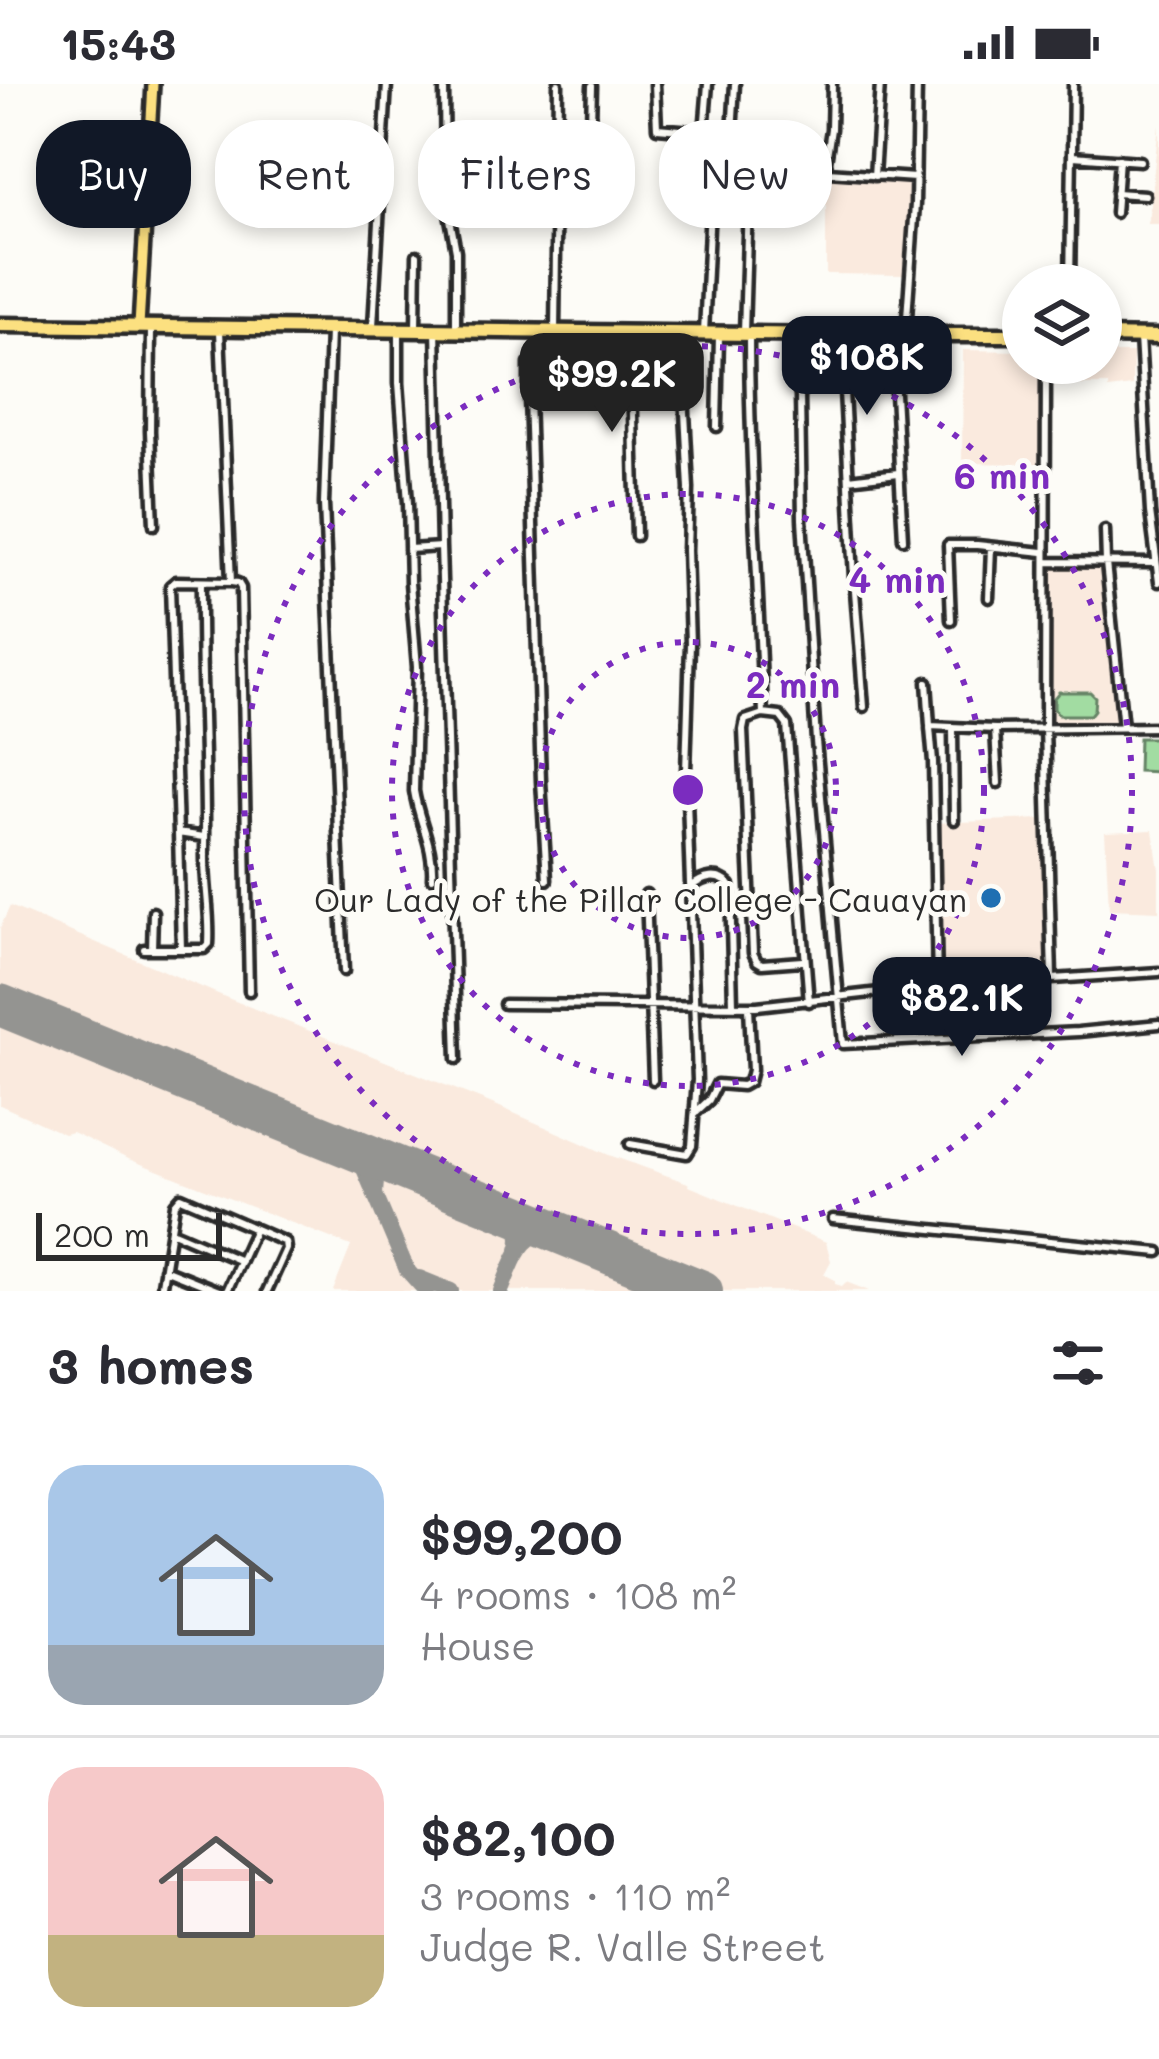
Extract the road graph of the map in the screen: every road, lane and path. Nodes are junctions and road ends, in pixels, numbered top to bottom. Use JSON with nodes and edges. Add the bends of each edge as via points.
{"nodes":[{"id":1,"x":153,"y":84,"type":"edge"},
{"id":2,"x":387,"y":84,"type":"edge"},
{"id":3,"x":444,"y":84,"type":"edge"},
{"id":4,"x":557,"y":84,"type":"edge"},
{"id":5,"x":656,"y":84,"type":"edge"},
{"id":6,"x":708,"y":84,"type":"edge"},
{"id":7,"x":734,"y":84,"type":"edge"},
{"id":8,"x":832,"y":84,"type":"edge"},
{"id":9,"x":880,"y":84,"type":"edge"},
{"id":10,"x":916,"y":84,"type":"edge"},
{"id":11,"x":1073,"y":84,"type":"edge"},
{"id":12,"x":592,"y":86,"type":"edge"},
{"id":13,"x":557,"y":120,"type":"edge"},
{"id":14,"x":591,"y":120,"type":"edge"},
{"id":15,"x":705,"y":120,"type":"edge"},
{"id":16,"x":733,"y":120,"type":"edge"},
{"id":17,"x":659,"y":128,"type":"edge"},
{"id":18,"x":1073,"y":156,"type":"junction"},
{"id":19,"x":1119,"y":159,"type":"junction"},
{"id":20,"x":1139,"y":160,"type":"dead end"},
{"id":21,"x":874,"y":176,"type":"junction"},
{"id":22,"x":915,"y":178,"type":"junction"},
{"id":23,"x":1116,"y":193,"type":"junction"},
{"id":24,"x":1145,"y":195,"type":"dead end"},
{"id":25,"x":1115,"y":213,"type":"dead end"},
{"id":26,"x":554,"y":228,"type":"edge"},
{"id":27,"x":710,"y":228,"type":"edge"},
{"id":28,"x":748,"y":228,"type":"edge"},
{"id":29,"x":417,"y":255,"type":"dead end"},
{"id":30,"x":1070,"y":264,"type":"edge"},
{"id":31,"x":0,"y":325,"type":"edge"},
{"id":32,"x":145,"y":326,"type":"junction"},
{"id":33,"x":219,"y":327,"type":"junction"},
{"id":34,"x":330,"y":327,"type":"junction"},
{"id":35,"x":373,"y":328,"type":"junction"},
{"id":36,"x":399,"y":328,"type":"junction"},
{"id":37,"x":416,"y":329,"type":"junction"},
{"id":38,"x":436,"y":329,"type":"junction"},
{"id":39,"x":456,"y":329,"type":"junction"},
{"id":40,"x":547,"y":331,"type":"junction"},
{"id":41,"x":631,"y":332,"type":"junction"},
{"id":42,"x":681,"y":333,"type":"junction"},
{"id":43,"x":711,"y":333,"type":"junction"},
{"id":44,"x":746,"y":333,"type":"junction"},
{"id":45,"x":794,"y":334,"type":"junction"},
{"id":46,"x":842,"y":335,"type":"junction"},
{"id":47,"x":1002,"y":335,"type":"edge"},
{"id":48,"x":899,"y":336,"type":"junction"},
{"id":49,"x":1122,"y":337,"type":"edge"},
{"id":50,"x":1140,"y":337,"type":"junction"},
{"id":51,"x":1159,"y":337,"type":"edge"},
{"id":52,"x":1046,"y":384,"type":"edge"},
{"id":53,"x":717,"y":427,"type":"dead end"},
{"id":54,"x":898,"y":473,"type":"junction"},
{"id":55,"x":849,"y":479,"type":"junction"},
{"id":56,"x":1154,"y":512,"type":"edge"},
{"id":57,"x":154,"y":525,"type":"dead end"},
{"id":58,"x":1105,"y":530,"type":"dead end"},
{"id":59,"x":636,"y":536,"type":"dead end"},
{"id":60,"x":903,"y":539,"type":"dead end"},
{"id":61,"x":441,"y":547,"type":"junction"},
{"id":62,"x":992,"y":547,"type":"junction"},
{"id":63,"x":409,"y":549,"type":"junction"},
{"id":64,"x":1045,"y":557,"type":"junction"},
{"id":65,"x":1106,"y":563,"type":"junction"},
{"id":66,"x":1156,"y":563,"type":"edge"},
{"id":67,"x":231,"y":582,"type":"junction"},
{"id":68,"x":1159,"y":582,"type":"edge"},
{"id":69,"x":201,"y":583,"type":"junction"},
{"id":70,"x":989,"y":598,"type":"dead end"},
{"id":71,"x":951,"y":620,"type":"dead end"},
{"id":72,"x":927,"y":682,"type":"dead end"},
{"id":73,"x":864,"y":707,"type":"dead end"},
{"id":74,"x":764,"y":714,"type":"junction"},
{"id":75,"x":929,"y":727,"type":"junction"},
{"id":76,"x":1045,"y":727,"type":"junction"},
{"id":77,"x":1123,"y":727,"type":"junction"},
{"id":78,"x":1159,"y":728,"type":"edge"},
{"id":79,"x":953,"y":729,"type":"junction"},
{"id":80,"x":995,"y":729,"type":"junction"},
{"id":81,"x":998,"y":783,"type":"dead end"},
{"id":82,"x":954,"y":820,"type":"dead end"},
{"id":83,"x":178,"y":833,"type":"junction"},
{"id":84,"x":206,"y":837,"type":"junction"},
{"id":85,"x":432,"y":878,"type":"dead end"},
{"id":86,"x":547,"y":880,"type":"dead end"},
{"id":87,"x":691,"y":887,"type":"junction"},
{"id":88,"x":646,"y":894,"type":"dead end"},
{"id":89,"x":153,"y":912,"type":"dead end"},
{"id":90,"x":181,"y":949,"type":"junction"},
{"id":91,"x":804,"y":961,"type":"junction"},
{"id":92,"x":344,"y":970,"type":"dead end"},
{"id":93,"x":1159,"y":972,"type":"edge"},
{"id":94,"x":1052,"y":977,"type":"junction"},
{"id":95,"x":937,"y":988,"type":"junction"},
{"id":96,"x":249,"y":991,"type":"dead end"},
{"id":97,"x":837,"y":997,"type":"junction"},
{"id":98,"x":809,"y":1002,"type":"junction"},
{"id":99,"x":503,"y":1004,"type":"dead end"},
{"id":100,"x":651,"y":1006,"type":"junction"},
{"id":101,"x":749,"y":1006,"type":"junction"},
{"id":102,"x":694,"y":1007,"type":"junction"},
{"id":103,"x":734,"y":1007,"type":"junction"},
{"id":104,"x":1159,"y":1024,"type":"edge"},
{"id":105,"x":457,"y":1059,"type":"dead end"},
{"id":106,"x":653,"y":1080,"type":"dead end"},
{"id":107,"x":695,"y":1112,"type":"junction"},
{"id":108,"x":630,"y":1144,"type":"dead end"},
{"id":109,"x":832,"y":1220,"type":"dead end"},
{"id":110,"x":256,"y":1228,"type":"junction"},
{"id":111,"x":171,"y":1231,"type":"junction"},
{"id":112,"x":1159,"y":1252,"type":"edge"},
{"id":113,"x":241,"y":1261,"type":"junction"},
{"id":114,"x":164,"y":1269,"type":"junction"},
{"id":115,"x":161,"y":1291,"type":"edge"},
{"id":116,"x":223,"y":1291,"type":"edge"},
{"id":117,"x":267,"y":1291,"type":"edge"}],
"edges":[{"from":1,"to":32,"type":"main road"},
{"from":2,"to":35,"type":"street"},
{"from":3,"to":39,"type":"street"},
{"from":4,"to":13,"type":"street"},
{"from":5,"to":17,"type":"street"},
{"from":6,"to":15,"type":"street"},
{"from":7,"to":16,"type":"street"},
{"from":8,"to":21,"type":"street","via":[[828,172]]},
{"from":9,"to":21,"type":"street"},
{"from":10,"to":22,"type":"street"},
{"from":11,"to":18,"type":"street"},
{"from":12,"to":14,"type":"street"},
{"from":18,"to":19,"type":"street"},
{"from":18,"to":30,"type":"street"},
{"from":19,"to":20,"type":"street"},
{"from":19,"to":23,"type":"street"},
{"from":21,"to":22,"type":"street"},
{"from":22,"to":48,"type":"street"},
{"from":23,"to":24,"type":"street"},
{"from":23,"to":25,"type":"street"},
{"from":26,"to":40,"type":"street"},
{"from":27,"to":43,"type":"street"},
{"from":28,"to":44,"type":"street"},
{"from":29,"to":37,"type":"street"},
{"from":31,"to":32,"type":"highway"},
{"from":32,"to":33,"type":"highway"},
{"from":32,"to":57,"type":"street"},
{"from":33,"to":34,"type":"highway"},
{"from":33,"to":67,"type":"street"},
{"from":34,"to":35,"type":"highway"},
{"from":34,"to":92,"type":"street","via":[[324,504]]},
{"from":35,"to":36,"type":"highway"},
{"from":36,"to":37,"type":"highway"},
{"from":36,"to":63,"type":"street"},
{"from":37,"to":38,"type":"highway"},
{"from":38,"to":39,"type":"highway"},
{"from":38,"to":61,"type":"street"},
{"from":39,"to":40,"type":"highway"},
{"from":40,"to":41,"type":"highway"},
{"from":40,"to":86,"type":"street","via":[[530,364],[530,396]]},
{"from":41,"to":42,"type":"highway"},
{"from":41,"to":59,"type":"street"},
{"from":42,"to":43,"type":"highway"},
{"from":42,"to":87,"type":"street"},
{"from":43,"to":44,"type":"highway"},
{"from":43,"to":53,"type":"street"},
{"from":44,"to":45,"type":"highway"},
{"from":44,"to":74,"type":"street"},
{"from":45,"to":46,"type":"highway"},
{"from":45,"to":97,"type":"street"},
{"from":46,"to":48,"type":"highway"},
{"from":46,"to":55,"type":"street"},
{"from":47,"to":48,"type":"highway"},
{"from":48,"to":54,"type":"street"},
{"from":49,"to":50,"type":"highway"},
{"from":50,"to":51,"type":"highway"},
{"from":50,"to":56,"type":"street"},
{"from":52,"to":64,"type":"street"},
{"from":54,"to":55,"type":"street"},
{"from":54,"to":60,"type":"street"},
{"from":55,"to":73,"type":"street"},
{"from":56,"to":66,"type":"street"},
{"from":58,"to":65,"type":"street"},
{"from":61,"to":63,"type":"street"},
{"from":61,"to":105,"type":"street"},
{"from":62,"to":64,"type":"street"},
{"from":62,"to":70,"type":"street"},
{"from":62,"to":71,"type":"street","via":[[948,545]]},
{"from":63,"to":85,"type":"street","via":[[415,791]]},
{"from":64,"to":65,"type":"street"},
{"from":64,"to":76,"type":"street"},
{"from":65,"to":66,"type":"street"},
{"from":65,"to":77,"type":"street"},
{"from":66,"to":68,"type":"street"},
{"from":67,"to":69,"type":"street"},
{"from":67,"to":96,"type":"street","via":[[241,588]]},
{"from":69,"to":83,"type":"street","via":[[170,586]]},
{"from":69,"to":84,"type":"street"},
{"from":72,"to":75,"type":"street"},
{"from":74,"to":91,"type":"street","via":[[787,725]]},
{"from":74,"to":91,"type":"street","via":[[745,720],[743,730],[753,953],[762,964]]},
{"from":75,"to":79,"type":"street"},
{"from":75,"to":95,"type":"street"},
{"from":76,"to":77,"type":"street"},
{"from":76,"to":80,"type":"street"},
{"from":76,"to":94,"type":"street"},
{"from":77,"to":78,"type":"street"},
{"from":79,"to":80,"type":"street"},
{"from":79,"to":82,"type":"street"},
{"from":80,"to":81,"type":"street"},
{"from":83,"to":84,"type":"street"},
{"from":83,"to":90,"type":"street"},
{"from":84,"to":90,"type":"street","via":[[209,944]]},
{"from":87,"to":102,"type":"street"},
{"from":87,"to":103,"type":"street","via":[[706,878],[730,885]]},
{"from":88,"to":100,"type":"street"},
{"from":89,"to":90,"type":"street","via":[[148,949]]},
{"from":91,"to":98,"type":"street"},
{"from":93,"to":94,"type":"street"},
{"from":94,"to":95,"type":"street"},
{"from":95,"to":97,"type":"street"},
{"from":97,"to":98,"type":"street"},
{"from":97,"to":104,"type":"street","via":[[848,1045]]},
{"from":98,"to":101,"type":"street"},
{"from":99,"to":100,"type":"street"},
{"from":100,"to":102,"type":"street"},
{"from":100,"to":106,"type":"street"},
{"from":101,"to":103,"type":"street"},
{"from":101,"to":107,"type":"street","via":[[749,1082],[717,1084]]},
{"from":102,"to":103,"type":"street"},
{"from":102,"to":107,"type":"street"},
{"from":107,"to":108,"type":"street","via":[[687,1154]]},
{"from":109,"to":112,"type":"street"},
{"from":110,"to":111,"type":"street","via":[[181,1197]]},
{"from":110,"to":113,"type":"street"},
{"from":110,"to":117,"type":"street","via":[[287,1245]]},
{"from":111,"to":113,"type":"street"},
{"from":111,"to":114,"type":"street"},
{"from":113,"to":116,"type":"street"},
{"from":114,"to":115,"type":"street"},
{"from":114,"to":116,"type":"street"}]}
